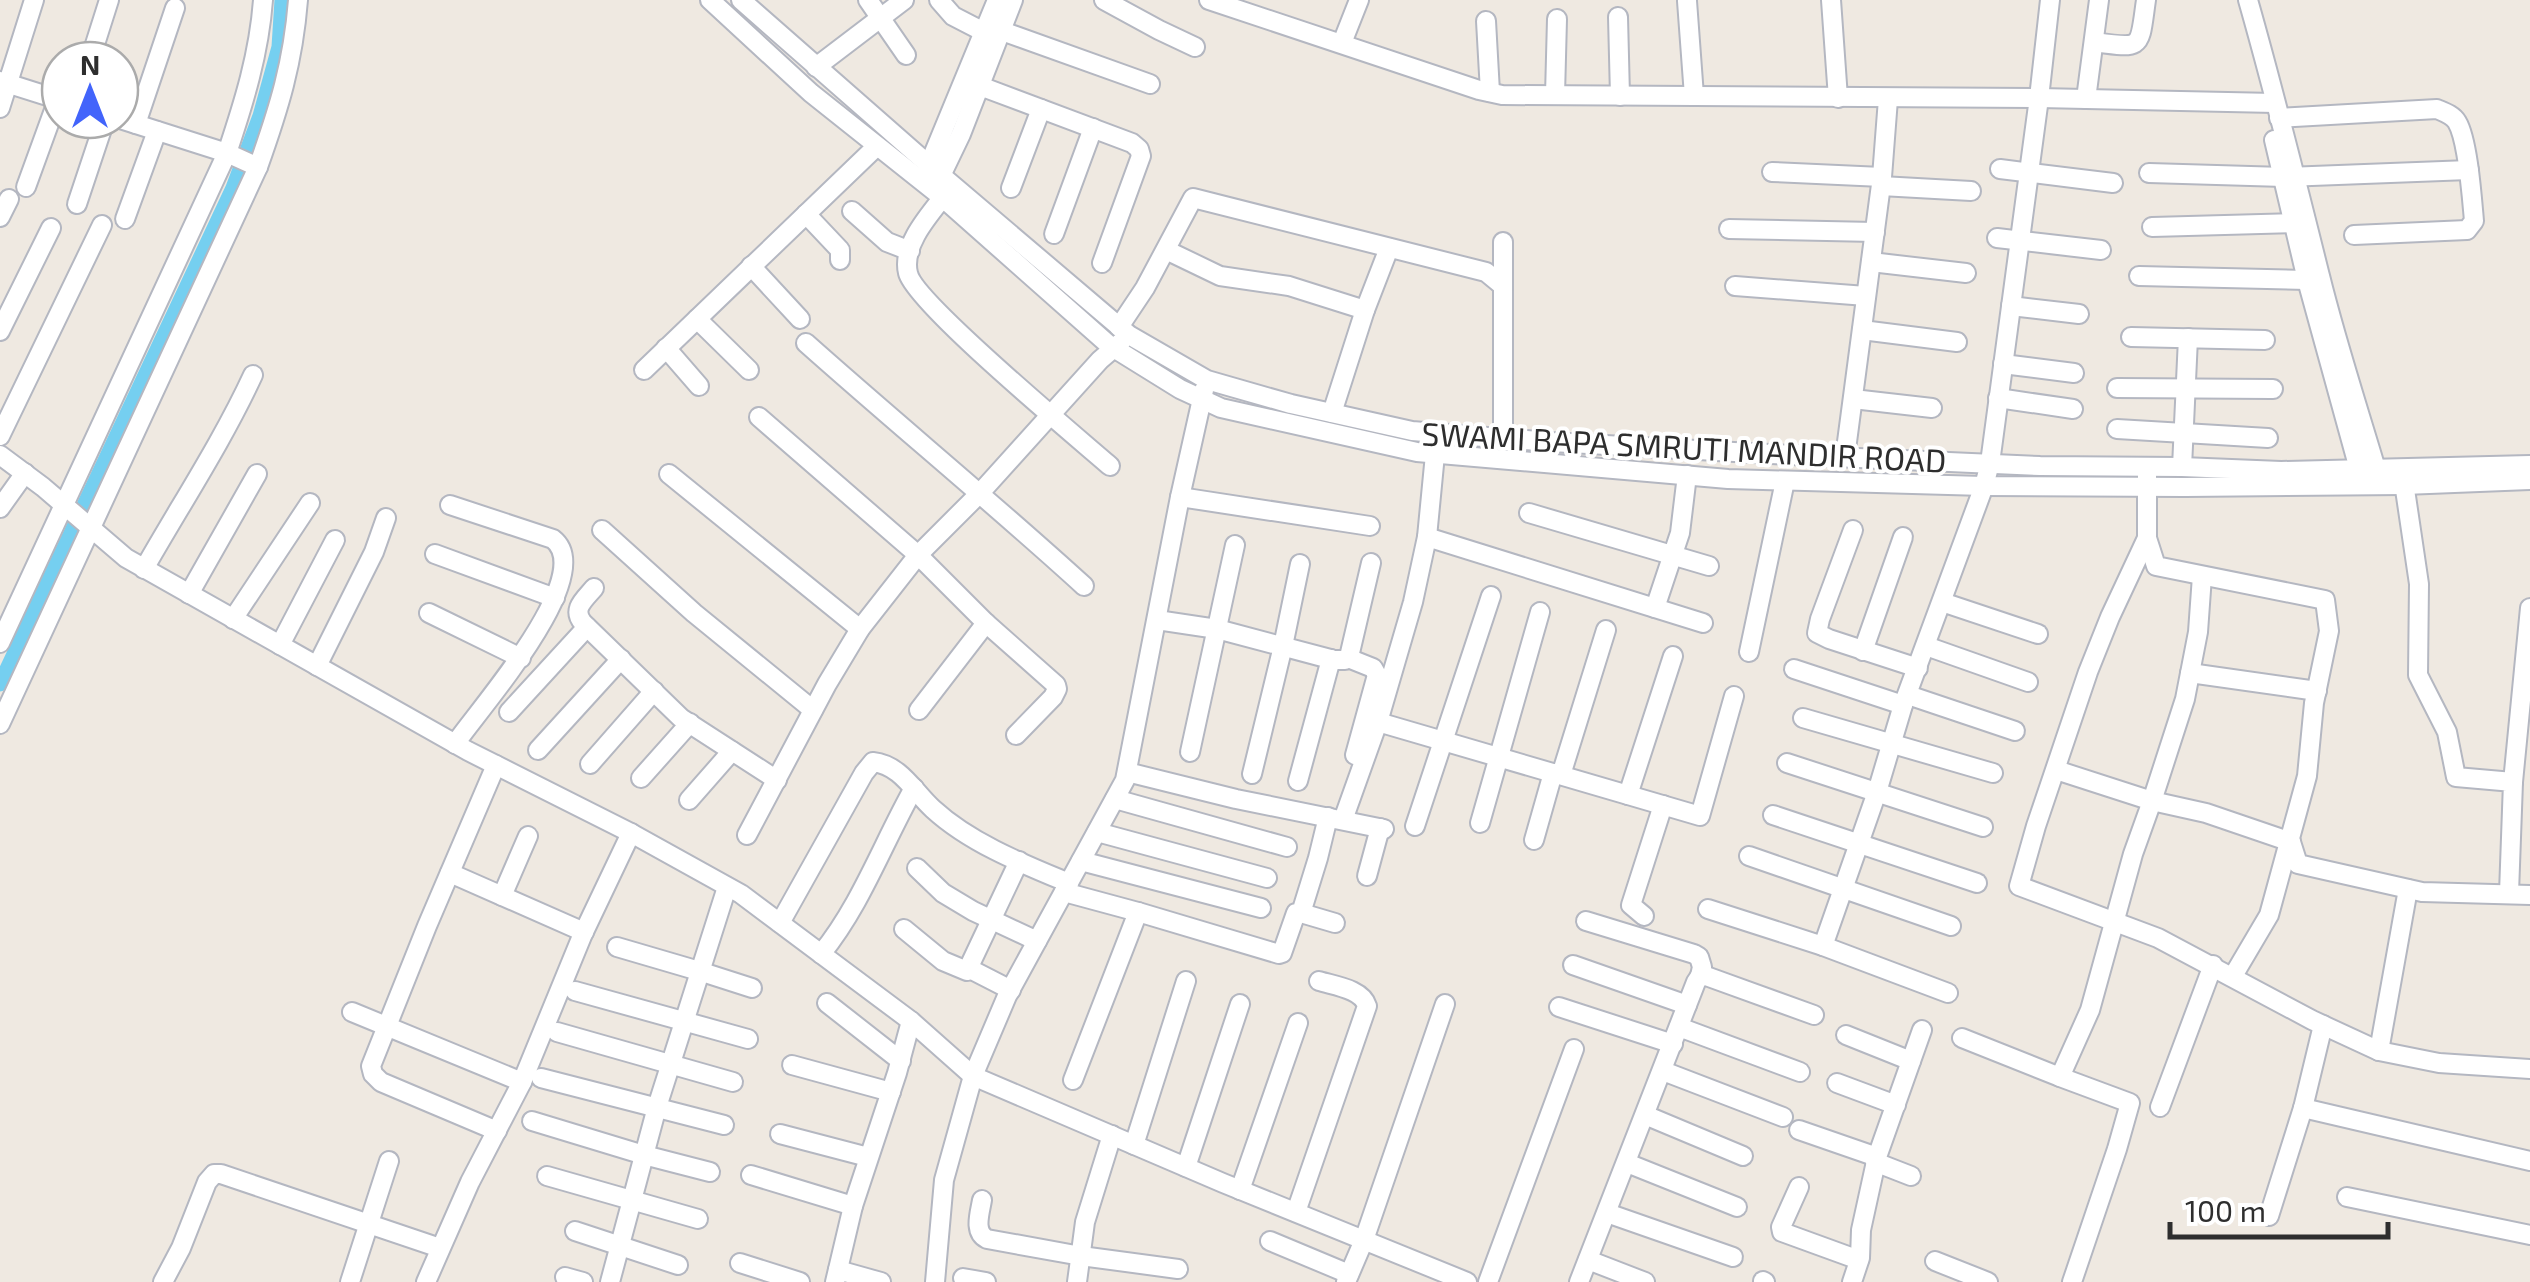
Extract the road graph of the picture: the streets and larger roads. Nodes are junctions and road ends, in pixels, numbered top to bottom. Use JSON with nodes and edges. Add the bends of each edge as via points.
{"nodes":[{"id":1,"x":34,"y":0,"type":"edge"},
{"id":2,"x":109,"y":0,"type":"edge"},
{"id":3,"x":263,"y":0,"type":"edge"},
{"id":4,"x":298,"y":0,"type":"edge"},
{"id":5,"x":710,"y":0,"type":"edge"},
{"id":6,"x":868,"y":0,"type":"edge"},
{"id":7,"x":904,"y":0,"type":"edge"},
{"id":8,"x":940,"y":0,"type":"edge"},
{"id":9,"x":997,"y":0,"type":"edge"},
{"id":10,"x":1013,"y":0,"type":"edge"},
{"id":11,"x":1104,"y":0,"type":"edge"},
{"id":12,"x":1209,"y":0,"type":"edge"},
{"id":13,"x":1359,"y":0,"type":"edge"},
{"id":14,"x":1831,"y":0,"type":"edge"},
{"id":15,"x":2050,"y":0,"type":"edge"},
{"id":16,"x":2099,"y":0,"type":"edge"},
{"id":17,"x":2146,"y":0,"type":"edge"},
{"id":18,"x":2235,"y":0,"type":"edge"},
{"id":19,"x":2248,"y":0,"type":"edge"},
{"id":20,"x":746,"y":1,"type":"edge"},
{"id":21,"x":1687,"y":1,"type":"edge"},
{"id":22,"x":1242,"y":6,"type":"edge"},
{"id":23,"x":176,"y":8,"type":"dead end"},
{"id":24,"x":881,"y":18,"type":"junction"},
{"id":25,"x":1618,"y":18,"type":"dead end"},
{"id":26,"x":1557,"y":19,"type":"dead end"},
{"id":27,"x":1486,"y":20,"type":"dead end"},
{"id":28,"x":993,"y":32,"type":"junction"},
{"id":29,"x":96,"y":40,"type":"edge"},
{"id":30,"x":2094,"y":42,"type":"junction"},
{"id":31,"x":1342,"y":43,"type":"junction"},
{"id":32,"x":1195,"y":47,"type":"dead end"},
{"id":33,"x":906,"y":55,"type":"dead end"},
{"id":34,"x":816,"y":66,"type":"junction"},
{"id":35,"x":4,"y":82,"type":"edge"},
{"id":36,"x":1150,"y":84,"type":"dead end"},
{"id":37,"x":980,"y":86,"type":"junction"},
{"id":38,"x":1490,"y":92,"type":"junction"},
{"id":39,"x":40,"y":93,"type":"edge"},
{"id":40,"x":140,"y":94,"type":"edge"},
{"id":41,"x":1555,"y":95,"type":"junction"},
{"id":42,"x":1620,"y":96,"type":"junction"},
{"id":43,"x":1694,"y":96,"type":"junction"},
{"id":44,"x":1838,"y":98,"type":"junction"},
{"id":45,"x":1888,"y":98,"type":"junction"},
{"id":46,"x":2039,"y":98,"type":"junction"},
{"id":47,"x":2086,"y":99,"type":"junction"},
{"id":48,"x":0,"y":108,"type":"edge"},
{"id":49,"x":2273,"y":108,"type":"junction"},
{"id":50,"x":1041,"y":109,"type":"junction"},
{"id":51,"x":140,"y":126,"type":"edge"},
{"id":52,"x":1094,"y":128,"type":"junction"},
{"id":53,"x":156,"y":131,"type":"junction"},
{"id":54,"x":44,"y":140,"type":"edge"},
{"id":55,"x":98,"y":140,"type":"edge"},
{"id":56,"x":877,"y":146,"type":"junction"},
{"id":57,"x":226,"y":153,"type":"junction"},
{"id":58,"x":257,"y":166,"type":"junction"},
{"id":59,"x":2000,"y":169,"type":"dead end"},
{"id":60,"x":2469,"y":170,"type":"junction"},
{"id":61,"x":1772,"y":172,"type":"dead end"},
{"id":62,"x":2029,"y":172,"type":"junction"},
{"id":63,"x":2149,"y":174,"type":"dead end"},
{"id":64,"x":2290,"y":177,"type":"junction"},
{"id":65,"x":1882,"y":181,"type":"junction"},
{"id":66,"x":2113,"y":182,"type":"dead end"},
{"id":67,"x":937,"y":183,"type":"junction"},
{"id":68,"x":26,"y":187,"type":"dead end"},
{"id":69,"x":1011,"y":188,"type":"dead end"},
{"id":70,"x":1971,"y":192,"type":"dead end"},
{"id":71,"x":9,"y":199,"type":"dead end"},
{"id":72,"x":77,"y":204,"type":"dead end"},
{"id":73,"x":852,"y":211,"type":"dead end"},
{"id":74,"x":806,"y":214,"type":"junction"},
{"id":75,"x":0,"y":217,"type":"edge"},
{"id":76,"x":125,"y":219,"type":"dead end"},
{"id":77,"x":2295,"y":223,"type":"junction"},
{"id":78,"x":102,"y":225,"type":"dead end"},
{"id":79,"x":2152,"y":227,"type":"dead end"},
{"id":80,"x":52,"y":228,"type":"dead end"},
{"id":81,"x":1728,"y":228,"type":"dead end"},
{"id":82,"x":1875,"y":232,"type":"junction"},
{"id":83,"x":1054,"y":234,"type":"dead end"},
{"id":84,"x":2354,"y":234,"type":"dead end"},
{"id":85,"x":1998,"y":238,"type":"dead end"},
{"id":86,"x":2020,"y":241,"type":"junction"},
{"id":87,"x":1503,"y":242,"type":"dead end"},
{"id":88,"x":1389,"y":248,"type":"junction"},
{"id":89,"x":1166,"y":250,"type":"junction"},
{"id":90,"x":2101,"y":250,"type":"dead end"},
{"id":91,"x":910,"y":251,"type":"junction"},
{"id":92,"x":840,"y":260,"type":"dead end"},
{"id":93,"x":1871,"y":262,"type":"junction"},
{"id":94,"x":1102,"y":263,"type":"dead end"},
{"id":95,"x":751,"y":266,"type":"junction"},
{"id":96,"x":1966,"y":273,"type":"dead end"},
{"id":97,"x":2139,"y":276,"type":"dead end"},
{"id":98,"x":2307,"y":280,"type":"junction"},
{"id":99,"x":1503,"y":286,"type":"junction"},
{"id":100,"x":1734,"y":286,"type":"dead end"},
{"id":101,"x":1866,"y":296,"type":"junction"},
{"id":102,"x":2011,"y":306,"type":"junction"},
{"id":103,"x":1365,"y":310,"type":"junction"},
{"id":104,"x":2079,"y":314,"type":"dead end"},
{"id":105,"x":696,"y":319,"type":"junction"},
{"id":106,"x":800,"y":319,"type":"dead end"},
{"id":107,"x":1862,"y":330,"type":"junction"},
{"id":108,"x":0,"y":331,"type":"edge"},
{"id":109,"x":1124,"y":331,"type":"junction"},
{"id":110,"x":2132,"y":337,"type":"dead end"},
{"id":111,"x":2188,"y":338,"type":"junction"},
{"id":112,"x":2265,"y":340,"type":"dead end"},
{"id":113,"x":1957,"y":342,"type":"dead end"},
{"id":114,"x":806,"y":344,"type":"dead end"},
{"id":115,"x":666,"y":348,"type":"junction"},
{"id":116,"x":1114,"y":348,"type":"junction"},
{"id":117,"x":2003,"y":364,"type":"junction"},
{"id":118,"x":644,"y":370,"type":"dead end"},
{"id":119,"x":749,"y":370,"type":"dead end"},
{"id":120,"x":2074,"y":373,"type":"dead end"},
{"id":121,"x":253,"y":375,"type":"dead end"},
{"id":122,"x":1207,"y":380,"type":"junction"},
{"id":123,"x":699,"y":386,"type":"dead end"},
{"id":124,"x":2117,"y":388,"type":"dead end"},
{"id":125,"x":2185,"y":388,"type":"junction"},
{"id":126,"x":2273,"y":389,"type":"dead end"},
{"id":127,"x":1998,"y":398,"type":"junction"},
{"id":128,"x":1202,"y":399,"type":"junction"},
{"id":129,"x":1853,"y":399,"type":"junction"},
{"id":130,"x":1932,"y":408,"type":"dead end"},
{"id":131,"x":2073,"y":409,"type":"dead end"},
{"id":132,"x":1332,"y":413,"type":"junction"},
{"id":133,"x":1050,"y":414,"type":"junction"},
{"id":134,"x":759,"y":417,"type":"dead end"},
{"id":135,"x":2117,"y":429,"type":"dead end"},
{"id":136,"x":2183,"y":433,"type":"junction"},
{"id":137,"x":1438,"y":434,"type":"junction"},
{"id":138,"x":0,"y":436,"type":"edge"},
{"id":139,"x":1503,"y":438,"type":"junction"},
{"id":140,"x":2268,"y":438,"type":"dead end"},
{"id":141,"x":1435,"y":453,"type":"junction"},
{"id":142,"x":0,"y":456,"type":"edge"},
{"id":143,"x":1845,"y":457,"type":"junction"},
{"id":144,"x":1990,"y":463,"type":"junction"},
{"id":145,"x":2530,"y":465,"type":"edge"},
{"id":146,"x":1110,"y":466,"type":"dead end"},
{"id":147,"x":2182,"y":467,"type":"junction"},
{"id":148,"x":2368,"y":469,"type":"junction"},
{"id":149,"x":25,"y":474,"type":"junction"},
{"id":150,"x":257,"y":474,"type":"dead end"},
{"id":151,"x":669,"y":474,"type":"dead end"},
{"id":152,"x":1687,"y":475,"type":"junction"},
{"id":153,"x":2147,"y":477,"type":"junction"},
{"id":154,"x":2403,"y":477,"type":"junction"},
{"id":155,"x":2530,"y":480,"type":"edge"},
{"id":156,"x":1785,"y":481,"type":"junction"},
{"id":157,"x":1984,"y":486,"type":"junction"},
{"id":158,"x":980,"y":493,"type":"junction"},
{"id":159,"x":1180,"y":497,"type":"junction"},
{"id":160,"x":310,"y":503,"type":"dead end"},
{"id":161,"x":64,"y":504,"type":"junction"},
{"id":162,"x":450,"y":505,"type":"dead end"},
{"id":163,"x":0,"y":508,"type":"edge"},
{"id":164,"x":1530,"y":513,"type":"dead end"},
{"id":165,"x":386,"y":518,"type":"dead end"},
{"id":166,"x":90,"y":526,"type":"junction"},
{"id":167,"x":1370,"y":526,"type":"dead end"},
{"id":168,"x":602,"y":530,"type":"dead end"},
{"id":169,"x":1853,"y":530,"type":"dead end"},
{"id":170,"x":1427,"y":537,"type":"junction"},
{"id":171,"x":1903,"y":537,"type":"dead end"},
{"id":172,"x":2147,"y":538,"type":"junction"},
{"id":173,"x":335,"y":540,"type":"dead end"},
{"id":174,"x":1235,"y":545,"type":"dead end"},
{"id":175,"x":435,"y":554,"type":"dead end"},
{"id":176,"x":918,"y":555,"type":"junction"},
{"id":177,"x":1672,"y":556,"type":"junction"},
{"id":178,"x":1371,"y":563,"type":"dead end"},
{"id":179,"x":1300,"y":564,"type":"dead end"},
{"id":180,"x":1709,"y":566,"type":"dead end"},
{"id":181,"x":144,"y":568,"type":"junction"},
{"id":182,"x":2202,"y":576,"type":"junction"},
{"id":183,"x":1084,"y":586,"type":"dead end"},
{"id":184,"x":594,"y":588,"type":"dead end"},
{"id":185,"x":189,"y":594,"type":"junction"},
{"id":186,"x":1491,"y":596,"type":"dead end"},
{"id":187,"x":554,"y":598,"type":"junction"},
{"id":188,"x":1942,"y":602,"type":"junction"},
{"id":189,"x":1655,"y":608,"type":"junction"},
{"id":190,"x":2530,"y":608,"type":"edge"},
{"id":191,"x":1540,"y":612,"type":"dead end"},
{"id":192,"x":428,"y":613,"type":"dead end"},
{"id":193,"x":233,"y":619,"type":"junction"},
{"id":194,"x":1157,"y":620,"type":"junction"},
{"id":195,"x":986,"y":622,"type":"junction"},
{"id":196,"x":1703,"y":622,"type":"dead end"},
{"id":197,"x":587,"y":627,"type":"junction"},
{"id":198,"x":860,"y":629,"type":"junction"},
{"id":199,"x":1217,"y":629,"type":"junction"},
{"id":200,"x":1606,"y":630,"type":"dead end"},
{"id":201,"x":2038,"y":634,"type":"dead end"},
{"id":202,"x":0,"y":642,"type":"edge"},
{"id":203,"x":280,"y":645,"type":"junction"},
{"id":204,"x":1283,"y":646,"type":"junction"},
{"id":205,"x":1926,"y":646,"type":"junction"},
{"id":206,"x":1864,"y":651,"type":"junction"},
{"id":207,"x":1748,"y":652,"type":"dead end"},
{"id":208,"x":1673,"y":656,"type":"dead end"},
{"id":209,"x":521,"y":658,"type":"junction"},
{"id":210,"x":1339,"y":658,"type":"junction"},
{"id":211,"x":620,"y":660,"type":"junction"},
{"id":212,"x":317,"y":666,"type":"junction"},
{"id":213,"x":1918,"y":668,"type":"junction"},
{"id":214,"x":1794,"y":669,"type":"dead end"},
{"id":215,"x":2190,"y":673,"type":"junction"},
{"id":216,"x":2028,"y":682,"type":"dead end"},
{"id":217,"x":2526,"y":684,"type":"edge"},
{"id":218,"x":654,"y":691,"type":"junction"},
{"id":219,"x":2317,"y":691,"type":"junction"},
{"id":220,"x":1734,"y":696,"type":"dead end"},
{"id":221,"x":1905,"y":700,"type":"junction"},
{"id":222,"x":813,"y":710,"type":"junction"},
{"id":223,"x":919,"y":710,"type":"dead end"},
{"id":224,"x":509,"y":712,"type":"dead end"},
{"id":225,"x":1803,"y":718,"type":"dead end"},
{"id":226,"x":1378,"y":722,"type":"junction"},
{"id":227,"x":690,"y":723,"type":"junction"},
{"id":228,"x":0,"y":724,"type":"edge"},
{"id":229,"x":2015,"y":731,"type":"dead end"},
{"id":230,"x":1016,"y":735,"type":"dead end"},
{"id":231,"x":1442,"y":740,"type":"junction"},
{"id":232,"x":455,"y":744,"type":"junction"},
{"id":233,"x":1891,"y":744,"type":"junction"},
{"id":234,"x":538,"y":750,"type":"dead end"},
{"id":235,"x":732,"y":751,"type":"junction"},
{"id":236,"x":1190,"y":752,"type":"dead end"},
{"id":237,"x":1355,"y":755,"type":"dead end"},
{"id":238,"x":1500,"y":758,"type":"junction"},
{"id":239,"x":1787,"y":763,"type":"dead end"},
{"id":240,"x":590,"y":764,"type":"dead end"},
{"id":241,"x":496,"y":765,"type":"junction"},
{"id":242,"x":2056,"y":770,"type":"junction"},
{"id":243,"x":1127,"y":772,"type":"junction"},
{"id":244,"x":1992,"y":773,"type":"dead end"},
{"id":245,"x":1252,"y":774,"type":"dead end"},
{"id":246,"x":1557,"y":774,"type":"junction"},
{"id":247,"x":641,"y":778,"type":"dead end"},
{"id":248,"x":777,"y":780,"type":"junction"},
{"id":249,"x":1298,"y":781,"type":"dead end"},
{"id":250,"x":2513,"y":782,"type":"junction"},
{"id":251,"x":914,"y":788,"type":"junction"},
{"id":252,"x":1877,"y":792,"type":"junction"},
{"id":253,"x":1628,"y":795,"type":"junction"},
{"id":254,"x":1115,"y":799,"type":"junction"},
{"id":255,"x":688,"y":800,"type":"dead end"},
{"id":256,"x":2152,"y":801,"type":"junction"},
{"id":257,"x":1663,"y":805,"type":"junction"},
{"id":258,"x":1773,"y":816,"type":"dead end"},
{"id":259,"x":1335,"y":818,"type":"junction"},
{"id":260,"x":1480,"y":823,"type":"dead end"},
{"id":261,"x":1415,"y":826,"type":"dead end"},
{"id":262,"x":1983,"y":828,"type":"dead end"},
{"id":263,"x":1097,"y":832,"type":"junction"},
{"id":264,"x":631,"y":834,"type":"junction"},
{"id":265,"x":528,"y":836,"type":"dead end"},
{"id":266,"x":747,"y":836,"type":"dead end"},
{"id":267,"x":1534,"y":840,"type":"dead end"},
{"id":268,"x":2291,"y":842,"type":"junction"},
{"id":269,"x":1859,"y":844,"type":"junction"},
{"id":270,"x":1288,"y":847,"type":"dead end"},
{"id":271,"x":1748,"y":856,"type":"dead end"},
{"id":272,"x":1019,"y":861,"type":"junction"},
{"id":273,"x":1081,"y":862,"type":"junction"},
{"id":274,"x":917,"y":868,"type":"dead end"},
{"id":275,"x":450,"y":873,"type":"junction"},
{"id":276,"x":1367,"y":876,"type":"dead end"},
{"id":277,"x":1268,"y":878,"type":"dead end"},
{"id":278,"x":1978,"y":883,"type":"dead end"},
{"id":279,"x":727,"y":887,"type":"junction"},
{"id":280,"x":1066,"y":888,"type":"junction"},
{"id":281,"x":1843,"y":889,"type":"junction"},
{"id":282,"x":2408,"y":889,"type":"junction"},
{"id":283,"x":2510,"y":893,"type":"junction"},
{"id":284,"x":2530,"y":895,"type":"edge"},
{"id":285,"x":502,"y":896,"type":"junction"},
{"id":286,"x":1260,"y":908,"type":"dead end"},
{"id":287,"x":1708,"y":909,"type":"dead end"},
{"id":288,"x":1138,"y":912,"type":"junction"},
{"id":289,"x":1301,"y":913,"type":"junction"},
{"id":290,"x":1644,"y":916,"type":"dead end"},
{"id":291,"x":992,"y":920,"type":"junction"},
{"id":292,"x":1586,"y":921,"type":"dead end"},
{"id":293,"x":2113,"y":921,"type":"junction"},
{"id":294,"x":780,"y":923,"type":"junction"},
{"id":295,"x":1334,"y":923,"type":"dead end"},
{"id":296,"x":1951,"y":926,"type":"dead end"},
{"id":297,"x":904,"y":928,"type":"dead end"},
{"id":298,"x":584,"y":932,"type":"junction"},
{"id":299,"x":1037,"y":941,"type":"junction"},
{"id":300,"x":1823,"y":946,"type":"junction"},
{"id":301,"x":618,"y":948,"type":"dead end"},
{"id":302,"x":822,"y":954,"type":"junction"},
{"id":303,"x":1573,"y":965,"type":"dead end"},
{"id":304,"x":2213,"y":965,"type":"junction"},
{"id":305,"x":970,"y":969,"type":"junction"},
{"id":306,"x":700,"y":970,"type":"junction"},
{"id":307,"x":1700,"y":976,"type":"junction"},
{"id":308,"x":2233,"y":976,"type":"junction"},
{"id":309,"x":1186,"y":981,"type":"dead end"},
{"id":310,"x":1319,"y":981,"type":"dead end"},
{"id":311,"x":752,"y":988,"type":"dead end"},
{"id":312,"x":1010,"y":990,"type":"junction"},
{"id":313,"x":575,"y":992,"type":"dead end"},
{"id":314,"x":1948,"y":993,"type":"dead end"},
{"id":315,"x":826,"y":1003,"type":"dead end"},
{"id":316,"x":1240,"y":1004,"type":"dead end"},
{"id":317,"x":1445,"y":1004,"type":"dead end"},
{"id":318,"x":1687,"y":1005,"type":"junction"},
{"id":319,"x":1559,"y":1007,"type":"dead end"},
{"id":320,"x":352,"y":1012,"type":"dead end"},
{"id":321,"x":1814,"y":1014,"type":"dead end"},
{"id":322,"x":911,"y":1021,"type":"junction"},
{"id":323,"x":684,"y":1022,"type":"junction"},
{"id":324,"x":1298,"y":1023,"type":"dead end"},
{"id":325,"x":2323,"y":1025,"type":"junction"},
{"id":326,"x":389,"y":1026,"type":"junction"},
{"id":327,"x":1922,"y":1030,"type":"dead end"},
{"id":328,"x":558,"y":1032,"type":"dead end"},
{"id":329,"x":1676,"y":1035,"type":"junction"},
{"id":330,"x":1846,"y":1035,"type":"dead end"},
{"id":331,"x":1962,"y":1038,"type":"dead end"},
{"id":332,"x":748,"y":1040,"type":"dead end"},
{"id":333,"x":1574,"y":1049,"type":"dead end"},
{"id":334,"x":2379,"y":1051,"type":"junction"},
{"id":335,"x":900,"y":1060,"type":"junction"},
{"id":336,"x":1911,"y":1061,"type":"junction"},
{"id":337,"x":671,"y":1064,"type":"junction"},
{"id":338,"x":792,"y":1065,"type":"dead end"},
{"id":339,"x":2530,"y":1069,"type":"edge"},
{"id":340,"x":1663,"y":1071,"type":"junction"},
{"id":341,"x":1800,"y":1072,"type":"dead end"},
{"id":342,"x":973,"y":1076,"type":"junction"},
{"id":343,"x":2060,"y":1077,"type":"junction"},
{"id":344,"x":541,"y":1078,"type":"dead end"},
{"id":345,"x":1074,"y":1080,"type":"dead end"},
{"id":346,"x":522,"y":1082,"type":"junction"},
{"id":347,"x":733,"y":1082,"type":"dead end"},
{"id":348,"x":1837,"y":1083,"type":"dead end"},
{"id":349,"x":890,"y":1092,"type":"junction"},
{"id":350,"x":1896,"y":1105,"type":"junction"},
{"id":351,"x":657,"y":1107,"type":"junction"},
{"id":352,"x":2160,"y":1107,"type":"dead end"},
{"id":353,"x":2303,"y":1108,"type":"junction"},
{"id":354,"x":1646,"y":1115,"type":"junction"},
{"id":355,"x":1783,"y":1117,"type":"dead end"},
{"id":356,"x":532,"y":1121,"type":"dead end"},
{"id":357,"x":724,"y":1125,"type":"dead end"},
{"id":358,"x":1799,"y":1130,"type":"dead end"},
{"id":359,"x":497,"y":1131,"type":"junction"},
{"id":360,"x":780,"y":1134,"type":"dead end"},
{"id":361,"x":1112,"y":1136,"type":"junction"},
{"id":362,"x":1134,"y":1145,"type":"junction"},
{"id":363,"x":644,"y":1155,"type":"junction"},
{"id":364,"x":1744,"y":1156,"type":"dead end"},
{"id":365,"x":868,"y":1157,"type":"junction"},
{"id":366,"x":1876,"y":1160,"type":"junction"},
{"id":367,"x":389,"y":1161,"type":"dead end"},
{"id":368,"x":2530,"y":1161,"type":"edge"},
{"id":369,"x":1627,"y":1163,"type":"junction"},
{"id":370,"x":1186,"y":1167,"type":"junction"},
{"id":371,"x":710,"y":1172,"type":"dead end"},
{"id":372,"x":751,"y":1175,"type":"dead end"},
{"id":373,"x":547,"y":1176,"type":"dead end"},
{"id":374,"x":1911,"y":1176,"type":"dead end"},
{"id":375,"x":1798,"y":1188,"type":"dead end"},
{"id":376,"x":1240,"y":1190,"type":"junction"},
{"id":377,"x":2347,"y":1197,"type":"dead end"},
{"id":378,"x":632,"y":1199,"type":"junction"},
{"id":379,"x":982,"y":1200,"type":"dead end"},
{"id":380,"x":853,"y":1206,"type":"junction"},
{"id":381,"x":1737,"y":1207,"type":"dead end"},
{"id":382,"x":1296,"y":1212,"type":"junction"},
{"id":383,"x":1607,"y":1214,"type":"junction"},
{"id":384,"x":2268,"y":1216,"type":"dead end"},
{"id":385,"x":698,"y":1219,"type":"dead end"},
{"id":386,"x":370,"y":1223,"type":"junction"},
{"id":387,"x":574,"y":1231,"type":"dead end"},
{"id":388,"x":2530,"y":1235,"type":"edge"},
{"id":389,"x":1364,"y":1240,"type":"junction"},
{"id":390,"x":1270,"y":1241,"type":"dead end"},
{"id":391,"x":620,"y":1246,"type":"junction"},
{"id":392,"x":440,"y":1248,"type":"junction"},
{"id":393,"x":1080,"y":1256,"type":"junction"},
{"id":394,"x":1733,"y":1256,"type":"dead end"},
{"id":395,"x":1588,"y":1260,"type":"junction"},
{"id":396,"x":1859,"y":1260,"type":"junction"},
{"id":397,"x":1935,"y":1261,"type":"dead end"},
{"id":398,"x":740,"y":1263,"type":"dead end"},
{"id":399,"x":678,"y":1264,"type":"dead end"},
{"id":400,"x":1178,"y":1269,"type":"dead end"},
{"id":401,"x":836,"y":1276,"type":"edge"},
{"id":402,"x":962,"y":1278,"type":"dead end"},
{"id":403,"x":1348,"y":1278,"type":"edge"},
{"id":404,"x":164,"y":1282,"type":"edge"},
{"id":405,"x":350,"y":1282,"type":"edge"},
{"id":406,"x":426,"y":1282,"type":"edge"},
{"id":407,"x":610,"y":1282,"type":"edge"},
{"id":408,"x":800,"y":1282,"type":"edge"},
{"id":409,"x":880,"y":1282,"type":"edge"},
{"id":410,"x":935,"y":1282,"type":"edge"},
{"id":411,"x":986,"y":1282,"type":"edge"},
{"id":412,"x":1077,"y":1282,"type":"edge"},
{"id":413,"x":1466,"y":1282,"type":"edge"},
{"id":414,"x":1488,"y":1282,"type":"edge"},
{"id":415,"x":1580,"y":1282,"type":"edge"},
{"id":416,"x":1645,"y":1282,"type":"edge"},
{"id":417,"x":1852,"y":1282,"type":"edge"},
{"id":418,"x":1988,"y":1282,"type":"edge"},
{"id":419,"x":2072,"y":1282,"type":"edge"}],
"edges":[{"from":1,"to":35,"type":"street"},
{"from":2,"to":29,"type":"street"},
{"from":3,"to":57,"type":"street","via":[[252,75]]},
{"from":4,"to":58,"type":"street","via":[[281,104]]},
{"from":5,"to":56,"type":"street"},
{"from":6,"to":24,"type":"street"},
{"from":7,"to":24,"type":"street"},
{"from":8,"to":28,"type":"street","via":[[953,16]]},
{"from":9,"to":28,"type":"street"},
{"from":10,"to":28,"type":"street"},
{"from":11,"to":32,"type":"street"},
{"from":12,"to":22,"type":"street"},
{"from":13,"to":31,"type":"street"},
{"from":14,"to":44,"type":"street"},
{"from":15,"to":46,"type":"street"},
{"from":16,"to":30,"type":"street"},
{"from":17,"to":30,"type":"street","via":[[2135,46]]},
{"from":18,"to":49,"type":"street"},
{"from":19,"to":49,"type":"street"},
{"from":20,"to":34,"type":"street","name":"SWAMI BAPA SMRUTI MANDIR ROAD"},
{"from":21,"to":43,"type":"street"},
{"from":22,"to":31,"type":"street"},
{"from":23,"to":40,"type":"street"},
{"from":24,"to":33,"type":"street"},
{"from":24,"to":34,"type":"street"},
{"from":25,"to":42,"type":"street"},
{"from":26,"to":41,"type":"street"},
{"from":27,"to":38,"type":"street"},
{"from":28,"to":36,"type":"street"},
{"from":28,"to":37,"type":"street"},
{"from":28,"to":67,"type":"street"},
{"from":30,"to":47,"type":"street"},
{"from":31,"to":38,"type":"street"},
{"from":34,"to":67,"type":"street","name":"SWAMI BAPA SMRUTI MANDIR ROAD"},
{"from":35,"to":39,"type":"street"},
{"from":35,"to":48,"type":"street"},
{"from":37,"to":50,"type":"street"},
{"from":37,"to":67,"type":"street"},
{"from":38,"to":41,"type":"street"},
{"from":41,"to":42,"type":"street"},
{"from":42,"to":43,"type":"street"},
{"from":43,"to":44,"type":"street"},
{"from":44,"to":45,"type":"street"},
{"from":45,"to":46,"type":"street"},
{"from":45,"to":65,"type":"street"},
{"from":46,"to":47,"type":"street"},
{"from":46,"to":62,"type":"street"},
{"from":47,"to":49,"type":"street"},
{"from":49,"to":60,"type":"street","via":[[2436,109],[2459,124]]},
{"from":49,"to":64,"type":"street"},
{"from":50,"to":52,"type":"street"},
{"from":50,"to":69,"type":"street"},
{"from":51,"to":53,"type":"street"},
{"from":52,"to":83,"type":"street"},
{"from":52,"to":94,"type":"street","via":[[1132,143],[1142,156]]},
{"from":53,"to":57,"type":"street"},
{"from":53,"to":76,"type":"street"},
{"from":54,"to":68,"type":"street"},
{"from":55,"to":72,"type":"street"},
{"from":56,"to":67,"type":"street"},
{"from":56,"to":74,"type":"street"},
{"from":57,"to":58,"type":"street"},
{"from":57,"to":161,"type":"street"},
{"from":58,"to":166,"type":"street"},
{"from":59,"to":62,"type":"street"},
{"from":60,"to":64,"type":"street"},
{"from":60,"to":84,"type":"street","via":[[2474,221],[2467,230]]},
{"from":61,"to":65,"type":"street"},
{"from":62,"to":66,"type":"street"},
{"from":62,"to":86,"type":"street"},
{"from":63,"to":64,"type":"street"},
{"from":64,"to":77,"type":"street"},
{"from":64,"to":148,"type":"street"},
{"from":65,"to":70,"type":"street"},
{"from":65,"to":82,"type":"street"},
{"from":67,"to":91,"type":"street"},
{"from":67,"to":109,"type":"street","name":"SWAMI BAPA SMRUTI MANDIR ROAD"},
{"from":67,"to":116,"type":"street"},
{"from":71,"to":75,"type":"street"},
{"from":73,"to":91,"type":"street","via":[[893,246]]},
{"from":74,"to":92,"type":"street","via":[[840,250]]},
{"from":74,"to":95,"type":"street"},
{"from":77,"to":79,"type":"street"},
{"from":77,"to":98,"type":"street"},
{"from":78,"to":138,"type":"street"},
{"from":80,"to":108,"type":"street"},
{"from":81,"to":82,"type":"street"},
{"from":82,"to":93,"type":"street"},
{"from":85,"to":86,"type":"street"},
{"from":86,"to":90,"type":"street"},
{"from":86,"to":102,"type":"street"},
{"from":87,"to":99,"type":"street"},
{"from":88,"to":89,"type":"street","via":[[1193,198]]},
{"from":88,"to":99,"type":"street","via":[[1486,272]]},
{"from":88,"to":103,"type":"street"},
{"from":89,"to":103,"type":"street","via":[[1220,276],[1290,286]]},
{"from":89,"to":109,"type":"street"},
{"from":91,"to":133,"type":"street","via":[[907,272],[924,298]]},
{"from":93,"to":96,"type":"street"},
{"from":93,"to":101,"type":"street"},
{"from":95,"to":105,"type":"street"},
{"from":95,"to":106,"type":"street"},
{"from":97,"to":98,"type":"street"},
{"from":98,"to":148,"type":"street"},
{"from":99,"to":139,"type":"street"},
{"from":100,"to":101,"type":"street"},
{"from":101,"to":107,"type":"street"},
{"from":102,"to":104,"type":"street"},
{"from":102,"to":117,"type":"street"},
{"from":103,"to":132,"type":"street"},
{"from":105,"to":115,"type":"street"},
{"from":105,"to":119,"type":"street"},
{"from":107,"to":113,"type":"street"},
{"from":107,"to":129,"type":"street"},
{"from":109,"to":116,"type":"street"},
{"from":109,"to":122,"type":"street","name":"SWAMI BAPA SMRUTI MANDIR ROAD"},
{"from":110,"to":111,"type":"street"},
{"from":111,"to":112,"type":"street"},
{"from":111,"to":125,"type":"street"},
{"from":114,"to":158,"type":"street"},
{"from":115,"to":118,"type":"street"},
{"from":115,"to":123,"type":"street"},
{"from":116,"to":128,"type":"street"},
{"from":116,"to":133,"type":"street"},
{"from":117,"to":120,"type":"street"},
{"from":117,"to":127,"type":"street"},
{"from":121,"to":181,"type":"street"},
{"from":122,"to":128,"type":"street"},
{"from":122,"to":132,"type":"street","name":"SWAMI BAPA SMRUTI MANDIR ROAD"},
{"from":124,"to":125,"type":"street"},
{"from":125,"to":126,"type":"street"},
{"from":125,"to":136,"type":"street"},
{"from":127,"to":131,"type":"street"},
{"from":127,"to":144,"type":"street"},
{"from":128,"to":141,"type":"street","via":[[1333,435]]},
{"from":128,"to":159,"type":"street"},
{"from":129,"to":130,"type":"street"},
{"from":129,"to":143,"type":"street"},
{"from":132,"to":137,"type":"street","name":"SWAMI BAPA SMRUTI MANDIR ROAD"},
{"from":133,"to":146,"type":"street"},
{"from":133,"to":158,"type":"street"},
{"from":134,"to":176,"type":"street"},
{"from":135,"to":136,"type":"street"},
{"from":136,"to":140,"type":"street"},
{"from":136,"to":147,"type":"street"},
{"from":137,"to":139,"type":"street","name":"SWAMI BAPA SMRUTI MANDIR ROAD"},
{"from":137,"to":141,"type":"street"},
{"from":139,"to":143,"type":"street","name":"SWAMI BAPA SMRUTI MANDIR ROAD"},
{"from":141,"to":152,"type":"street"},
{"from":141,"to":170,"type":"street"},
{"from":142,"to":149,"type":"street"},
{"from":143,"to":144,"type":"street","name":"SWAMI BAPA SMRUTI MANDIR ROAD"},
{"from":144,"to":153,"type":"street","name":"SWAMI BAPA SMRUTI MANDIR ROAD"},
{"from":144,"to":157,"type":"street"},
{"from":145,"to":154,"type":"street","name":"SWAMI BAPA SMRUTI MANDIR ROAD"},
{"from":147,"to":148,"type":"street","name":"SWAMI BAPA SMRUTI MANDIR ROAD"},
{"from":147,"to":153,"type":"street","name":"SWAMI BAPA SMRUTI MANDIR ROAD"},
{"from":148,"to":154,"type":"street","name":"SWAMI BAPA SMRUTI MANDIR ROAD"},
{"from":149,"to":161,"type":"street"},
{"from":149,"to":163,"type":"street"},
{"from":150,"to":185,"type":"street"},
{"from":151,"to":198,"type":"street"},
{"from":152,"to":156,"type":"street"},
{"from":152,"to":177,"type":"street"},
{"from":153,"to":154,"type":"street"},
{"from":153,"to":157,"type":"street"},
{"from":153,"to":172,"type":"street"},
{"from":154,"to":155,"type":"street"},
{"from":154,"to":250,"type":"street","via":[[2419,584],[2418,675],[2447,732],[2456,778]]},
{"from":156,"to":157,"type":"street"},
{"from":156,"to":207,"type":"street"},
{"from":157,"to":188,"type":"street"},
{"from":158,"to":176,"type":"street"},
{"from":158,"to":183,"type":"street"},
{"from":159,"to":167,"type":"street"},
{"from":159,"to":194,"type":"street"},
{"from":160,"to":193,"type":"street"},
{"from":161,"to":166,"type":"street"},
{"from":161,"to":202,"type":"street"},
{"from":162,"to":187,"type":"street","via":[[562,545],[563,573]]},
{"from":164,"to":177,"type":"street"},
{"from":165,"to":212,"type":"street"},
{"from":166,"to":181,"type":"street"},
{"from":166,"to":228,"type":"street"},
{"from":168,"to":222,"type":"street"},
{"from":169,"to":206,"type":"street","via":[[1817,633]]},
{"from":170,"to":189,"type":"street"},
{"from":170,"to":226,"type":"street"},
{"from":171,"to":206,"type":"street"},
{"from":172,"to":182,"type":"street","via":[[2156,566]]},
{"from":172,"to":242,"type":"street","via":[[2110,616]]},
{"from":173,"to":203,"type":"street"},
{"from":174,"to":199,"type":"street"},
{"from":175,"to":187,"type":"street"},
{"from":176,"to":195,"type":"street"},
{"from":176,"to":198,"type":"street"},
{"from":177,"to":180,"type":"street"},
{"from":177,"to":189,"type":"street"},
{"from":178,"to":210,"type":"street"},
{"from":179,"to":204,"type":"street"},
{"from":181,"to":185,"type":"street"},
{"from":182,"to":215,"type":"street"},
{"from":182,"to":219,"type":"street","via":[[2325,600],[2329,631]]},
{"from":184,"to":197,"type":"street","via":[[578,607]]},
{"from":185,"to":193,"type":"street"},
{"from":186,"to":231,"type":"street"},
{"from":187,"to":209,"type":"street"},
{"from":188,"to":201,"type":"street"},
{"from":188,"to":205,"type":"street"},
{"from":189,"to":196,"type":"street"},
{"from":190,"to":217,"type":"street"},
{"from":191,"to":238,"type":"street"},
{"from":192,"to":209,"type":"street"},
{"from":193,"to":203,"type":"street"},
{"from":194,"to":199,"type":"street"},
{"from":194,"to":243,"type":"street"},
{"from":195,"to":223,"type":"street"},
{"from":195,"to":230,"type":"street","via":[[1056,686]]},
{"from":197,"to":211,"type":"street"},
{"from":197,"to":224,"type":"street"},
{"from":198,"to":222,"type":"street"},
{"from":199,"to":204,"type":"street"},
{"from":199,"to":236,"type":"street"},
{"from":200,"to":246,"type":"street"},
{"from":203,"to":212,"type":"street"},
{"from":204,"to":210,"type":"street"},
{"from":204,"to":245,"type":"street"},
{"from":205,"to":213,"type":"street"},
{"from":205,"to":216,"type":"street"},
{"from":206,"to":213,"type":"street"},
{"from":208,"to":253,"type":"street"},
{"from":209,"to":232,"type":"street"},
{"from":210,"to":237,"type":"street","via":[[1377,673]]},
{"from":210,"to":249,"type":"street"},
{"from":211,"to":218,"type":"street"},
{"from":211,"to":234,"type":"street"},
{"from":212,"to":232,"type":"street"},
{"from":213,"to":221,"type":"street"},
{"from":214,"to":221,"type":"street"},
{"from":215,"to":219,"type":"street"},
{"from":215,"to":256,"type":"street"},
{"from":217,"to":250,"type":"street"},
{"from":218,"to":227,"type":"street"},
{"from":218,"to":240,"type":"street"},
{"from":219,"to":268,"type":"street"},
{"from":220,"to":257,"type":"street","via":[[1700,816]]},
{"from":221,"to":229,"type":"street"},
{"from":221,"to":233,"type":"street"},
{"from":222,"to":248,"type":"street"},
{"from":225,"to":233,"type":"street"},
{"from":226,"to":231,"type":"street"},
{"from":226,"to":259,"type":"street"},
{"from":227,"to":235,"type":"street"},
{"from":227,"to":247,"type":"street"},
{"from":231,"to":238,"type":"street"},
{"from":231,"to":261,"type":"street"},
{"from":232,"to":241,"type":"street"},
{"from":233,"to":244,"type":"street"},
{"from":233,"to":252,"type":"street"},
{"from":235,"to":248,"type":"street"},
{"from":235,"to":255,"type":"street"},
{"from":238,"to":246,"type":"street"},
{"from":238,"to":260,"type":"street"},
{"from":239,"to":252,"type":"street"},
{"from":241,"to":264,"type":"street"},
{"from":241,"to":275,"type":"street"},
{"from":242,"to":256,"type":"street"},
{"from":242,"to":293,"type":"street","via":[[2019,886]]},
{"from":243,"to":254,"type":"street"},
{"from":243,"to":259,"type":"street"},
{"from":246,"to":253,"type":"street"},
{"from":246,"to":267,"type":"street"},
{"from":248,"to":266,"type":"street"},
{"from":250,"to":283,"type":"street"},
{"from":251,"to":272,"type":"street","via":[[933,810]]},
{"from":251,"to":294,"type":"street","via":[[892,768],[870,765]]},
{"from":251,"to":302,"type":"street"},
{"from":252,"to":262,"type":"street"},
{"from":252,"to":269,"type":"street"},
{"from":253,"to":257,"type":"street"},
{"from":254,"to":263,"type":"street"},
{"from":254,"to":270,"type":"street"},
{"from":256,"to":268,"type":"street"},
{"from":256,"to":293,"type":"street"},
{"from":257,"to":290,"type":"street","via":[[1631,905]]},
{"from":258,"to":269,"type":"street"},
{"from":259,"to":276,"type":"street","via":[[1382,829]]},
{"from":259,"to":289,"type":"street"},
{"from":263,"to":273,"type":"street"},
{"from":263,"to":277,"type":"street"},
{"from":264,"to":279,"type":"street"},
{"from":264,"to":298,"type":"street"},
{"from":265,"to":285,"type":"street"},
{"from":268,"to":282,"type":"street","via":[[2298,864]]},
{"from":268,"to":308,"type":"street","via":[[2269,915]]},
{"from":269,"to":278,"type":"street"},
{"from":269,"to":281,"type":"street"},
{"from":271,"to":281,"type":"street"},
{"from":272,"to":280,"type":"street"},
{"from":272,"to":291,"type":"street"},
{"from":273,"to":280,"type":"street"},
{"from":273,"to":286,"type":"street"},
{"from":274,"to":291,"type":"street","via":[[943,893]]},
{"from":275,"to":285,"type":"street"},
{"from":275,"to":326,"type":"street"},
{"from":279,"to":294,"type":"street"},
{"from":279,"to":306,"type":"street"},
{"from":280,"to":288,"type":"street"},
{"from":280,"to":299,"type":"street"},
{"from":281,"to":296,"type":"street"},
{"from":281,"to":300,"type":"street"},
{"from":282,"to":283,"type":"street"},
{"from":282,"to":334,"type":"street"},
{"from":283,"to":284,"type":"street"},
{"from":285,"to":298,"type":"street"},
{"from":287,"to":300,"type":"street"},
{"from":288,"to":289,"type":"street","via":[[1276,954]]},
{"from":288,"to":345,"type":"street"},
{"from":289,"to":295,"type":"street"},
{"from":291,"to":299,"type":"street"},
{"from":291,"to":305,"type":"street"},
{"from":292,"to":307,"type":"street","via":[[1694,954]]},
{"from":293,"to":304,"type":"street"},
{"from":293,"to":343,"type":"street","via":[[2090,1010]]},
{"from":294,"to":302,"type":"street"},
{"from":297,"to":305,"type":"street","via":[[943,961]]},
{"from":298,"to":346,"type":"street"},
{"from":299,"to":312,"type":"street"},
{"from":300,"to":314,"type":"street"},
{"from":301,"to":306,"type":"street"},
{"from":302,"to":322,"type":"street"},
{"from":303,"to":318,"type":"street"},
{"from":304,"to":308,"type":"street"},
{"from":304,"to":352,"type":"street"},
{"from":305,"to":312,"type":"street"},
{"from":306,"to":311,"type":"street"},
{"from":306,"to":323,"type":"street"},
{"from":307,"to":318,"type":"street"},
{"from":307,"to":321,"type":"street"},
{"from":308,"to":325,"type":"street"},
{"from":309,"to":362,"type":"street"},
{"from":310,"to":382,"type":"street","via":[[1360,994],[1367,1006]]},
{"from":312,"to":342,"type":"street"},
{"from":313,"to":323,"type":"street"},
{"from":315,"to":335,"type":"street"},
{"from":316,"to":370,"type":"street"},
{"from":317,"to":389,"type":"street"},
{"from":318,"to":329,"type":"street"},
{"from":319,"to":329,"type":"street"},
{"from":320,"to":326,"type":"street"},
{"from":322,"to":335,"type":"street"},
{"from":322,"to":342,"type":"street"},
{"from":323,"to":332,"type":"street"},
{"from":323,"to":337,"type":"street"},
{"from":324,"to":376,"type":"street"},
{"from":325,"to":334,"type":"street"},
{"from":325,"to":353,"type":"street"},
{"from":326,"to":346,"type":"street"},
{"from":326,"to":359,"type":"street","via":[[371,1066],[381,1082]]},
{"from":327,"to":336,"type":"street"},
{"from":328,"to":337,"type":"street"},
{"from":329,"to":340,"type":"street"},
{"from":329,"to":341,"type":"street"},
{"from":330,"to":336,"type":"street"},
{"from":331,"to":343,"type":"street"},
{"from":333,"to":414,"type":"street"},
{"from":334,"to":339,"type":"street"},
{"from":335,"to":349,"type":"street"},
{"from":336,"to":350,"type":"street"},
{"from":337,"to":347,"type":"street"},
{"from":337,"to":351,"type":"street"},
{"from":338,"to":349,"type":"street"},
{"from":340,"to":354,"type":"street"},
{"from":340,"to":355,"type":"street"},
{"from":342,"to":361,"type":"street"},
{"from":342,"to":410,"type":"street","via":[[944,1180]]},
{"from":343,"to":419,"type":"street","via":[[2130,1103]]},
{"from":344,"to":351,"type":"street"},
{"from":346,"to":359,"type":"street"},
{"from":348,"to":350,"type":"street"},
{"from":349,"to":365,"type":"street"},
{"from":350,"to":366,"type":"street"},
{"from":351,"to":357,"type":"street"},
{"from":351,"to":363,"type":"street"},
{"from":353,"to":368,"type":"street"},
{"from":353,"to":384,"type":"street"},
{"from":354,"to":364,"type":"street"},
{"from":354,"to":369,"type":"street"},
{"from":356,"to":363,"type":"street"},
{"from":358,"to":366,"type":"street"},
{"from":359,"to":392,"type":"street"},
{"from":360,"to":365,"type":"street"},
{"from":361,"to":362,"type":"street"},
{"from":361,"to":393,"type":"street"},
{"from":362,"to":370,"type":"street"},
{"from":363,"to":371,"type":"street"},
{"from":363,"to":378,"type":"street"},
{"from":365,"to":380,"type":"street"},
{"from":366,"to":374,"type":"street"},
{"from":366,"to":396,"type":"street"},
{"from":367,"to":386,"type":"street"},
{"from":369,"to":381,"type":"street"},
{"from":369,"to":383,"type":"street"},
{"from":370,"to":376,"type":"street"},
{"from":372,"to":380,"type":"street"},
{"from":373,"to":378,"type":"street"},
{"from":375,"to":396,"type":"street","via":[[1782,1232]]},
{"from":376,"to":382,"type":"street"},
{"from":377,"to":388,"type":"street"},
{"from":378,"to":385,"type":"street"},
{"from":378,"to":391,"type":"street"},
{"from":379,"to":393,"type":"street","via":[[982,1237]]},
{"from":380,"to":401,"type":"street"},
{"from":382,"to":389,"type":"street"},
{"from":383,"to":394,"type":"street"},
{"from":383,"to":395,"type":"street"},
{"from":386,"to":392,"type":"street"},
{"from":386,"to":404,"type":"street","via":[[214,1174]]},
{"from":386,"to":405,"type":"street"},
{"from":387,"to":391,"type":"street"},
{"from":389,"to":403,"type":"street"},
{"from":389,"to":413,"type":"street"},
{"from":390,"to":403,"type":"street"},
{"from":391,"to":399,"type":"street"},
{"from":391,"to":407,"type":"street"},
{"from":392,"to":406,"type":"street"},
{"from":393,"to":400,"type":"street"},
{"from":393,"to":412,"type":"street"},
{"from":395,"to":415,"type":"street"},
{"from":395,"to":416,"type":"street"},
{"from":396,"to":417,"type":"street"},
{"from":397,"to":418,"type":"street"},
{"from":398,"to":408,"type":"street"},
{"from":401,"to":409,"type":"street"},
{"from":402,"to":411,"type":"street"}]}
